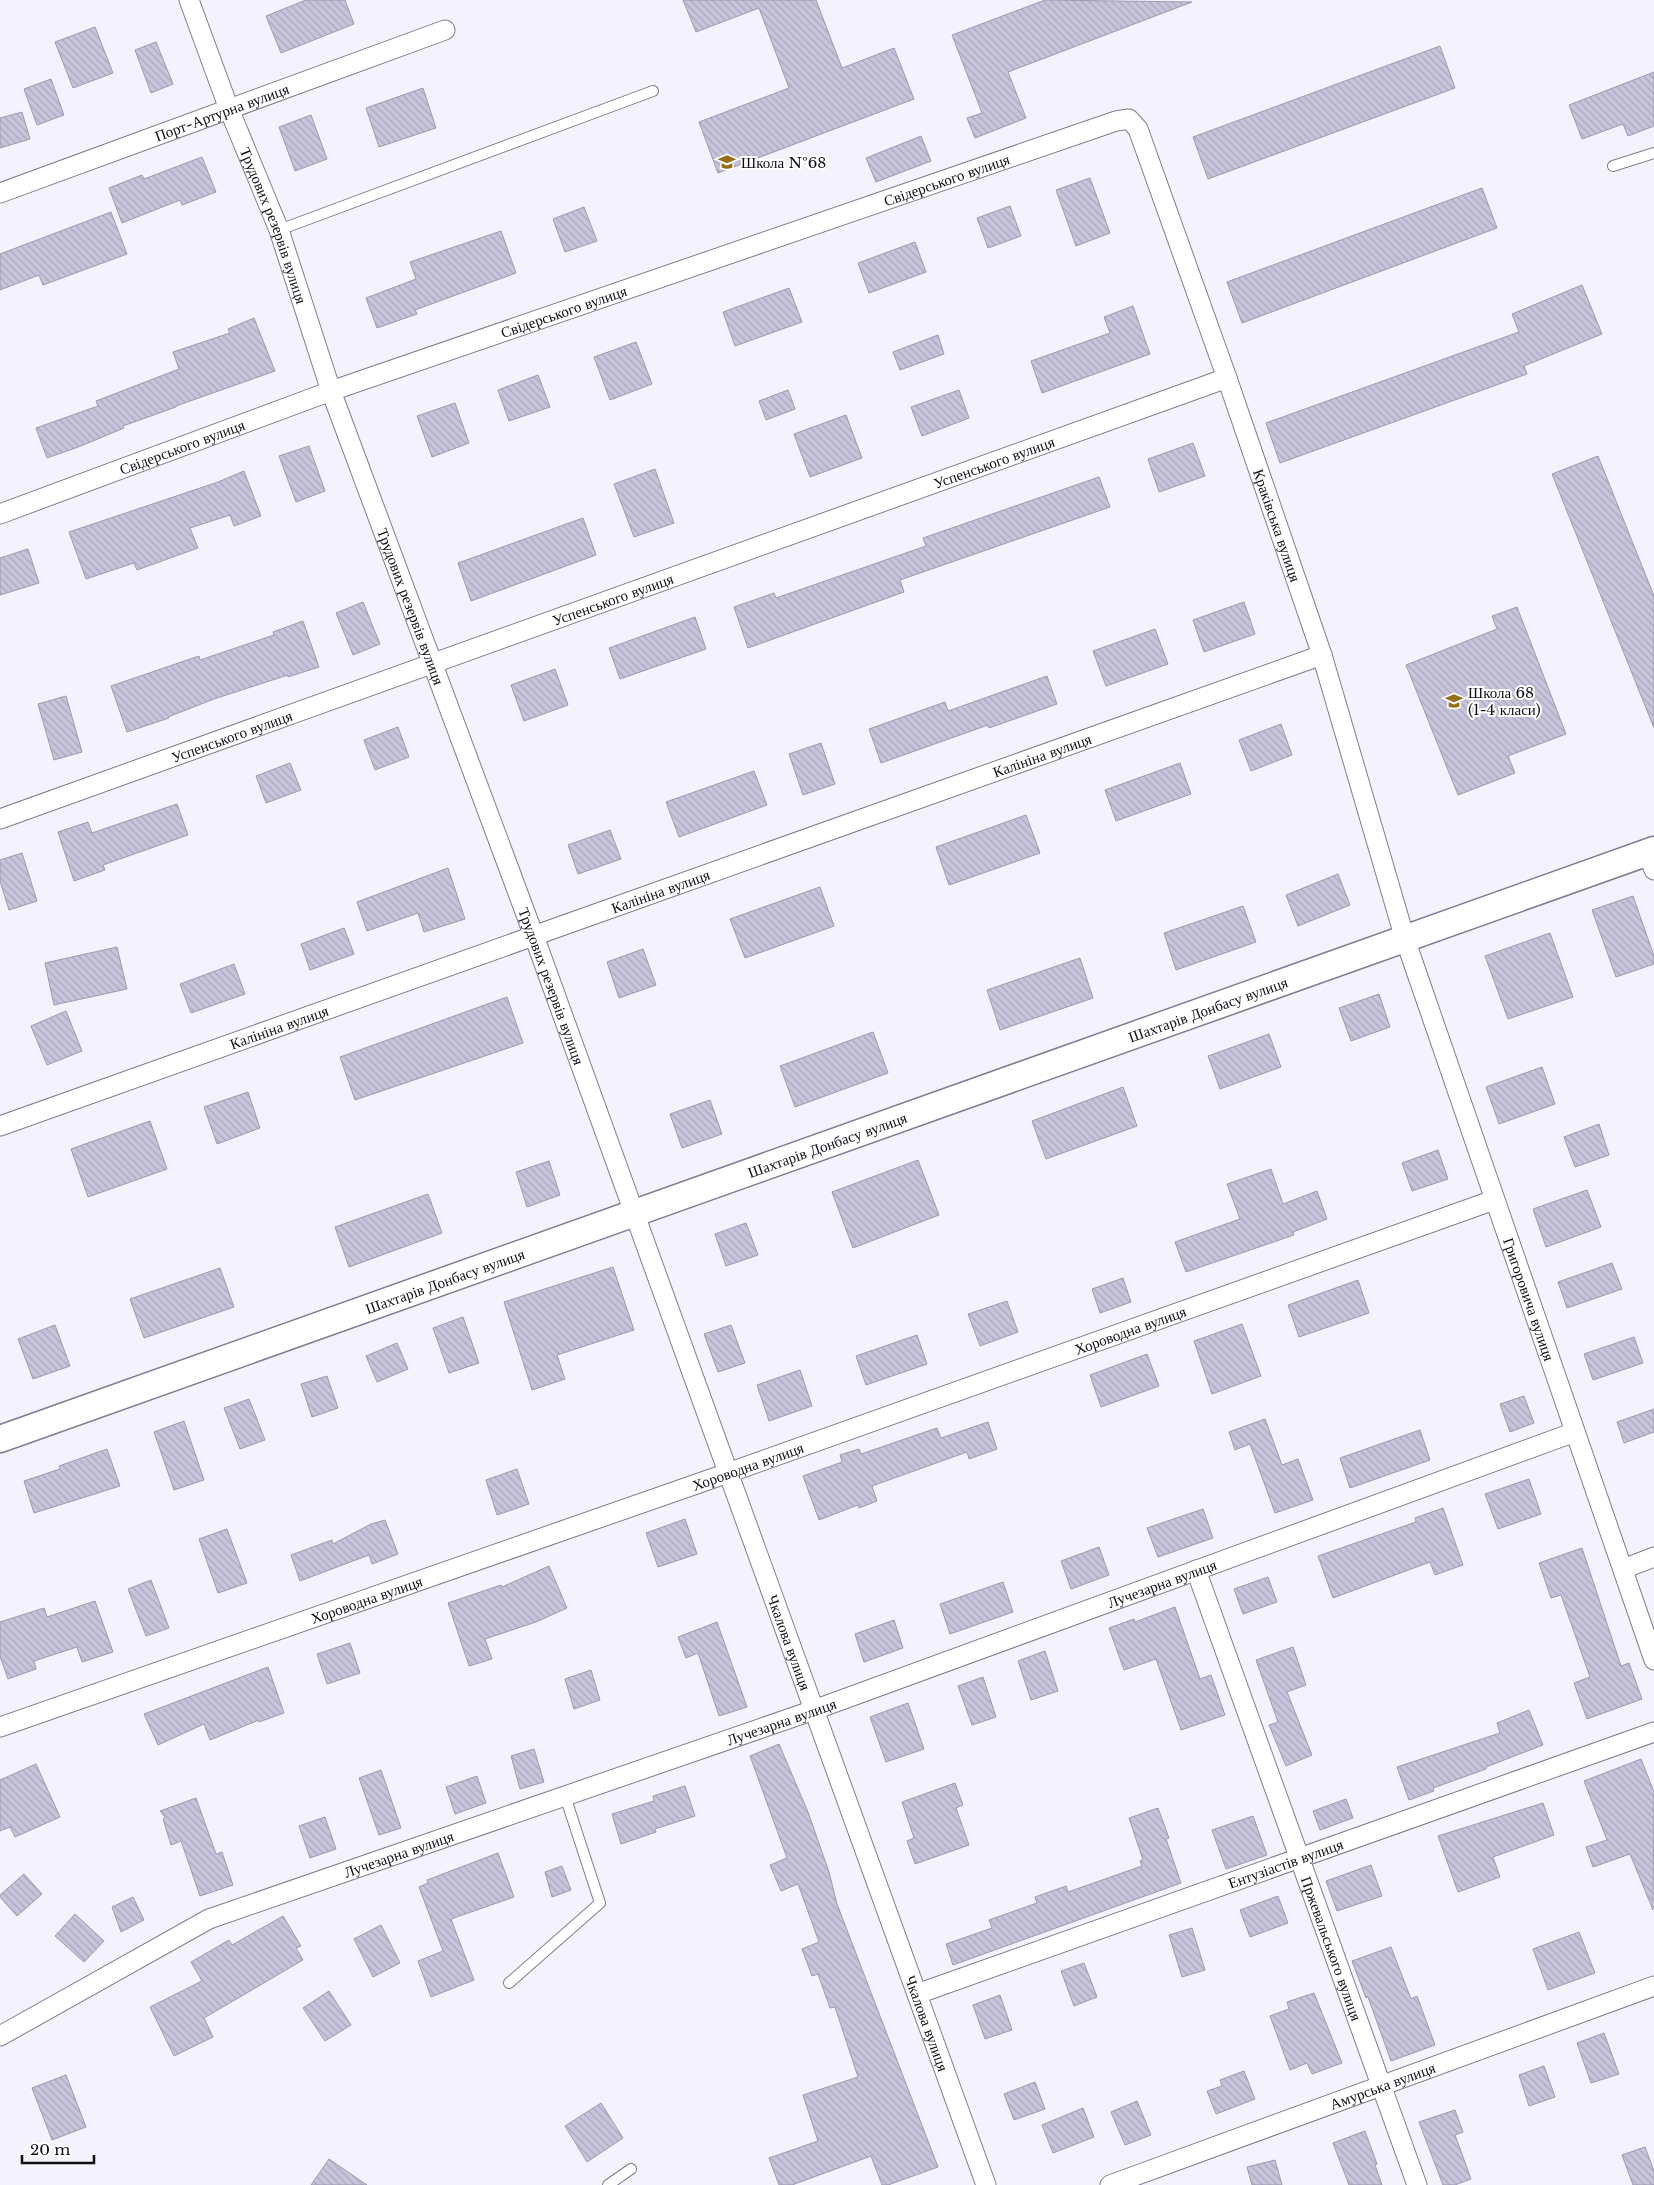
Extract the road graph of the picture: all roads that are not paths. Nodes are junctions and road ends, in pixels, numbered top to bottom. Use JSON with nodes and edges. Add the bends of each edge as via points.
{"nodes":[{"id":1,"x":189,"y":0,"type":"edge"},
{"id":2,"x":445,"y":30,"type":"dead end"},
{"id":3,"x":653,"y":91,"type":"dead end"},
{"id":4,"x":229,"y":108,"type":"junction"},
{"id":5,"x":1129,"y":119,"type":"joint"},
{"id":6,"x":1654,"y":153,"type":"edge"},
{"id":7,"x":1613,"y":166,"type":"dead end"},
{"id":8,"x":0,"y":194,"type":"edge"},
{"id":9,"x":279,"y":230,"type":"junction"},
{"id":10,"x":1227,"y":378,"type":"junction"},
{"id":11,"x":331,"y":391,"type":"junction"},
{"id":12,"x":0,"y":514,"type":"edge"},
{"id":13,"x":1322,"y":655,"type":"junction"},
{"id":14,"x":433,"y":664,"type":"junction"},
{"id":15,"x":0,"y":819,"type":"edge"},
{"id":16,"x":1652,"y":858,"type":"edge"},
{"id":17,"x":534,"y":936,"type":"junction"},
{"id":18,"x":1405,"y":939,"type":"junction"},
{"id":19,"x":0,"y":1126,"type":"edge"},
{"id":20,"x":1494,"y":1200,"type":"junction"},
{"id":21,"x":634,"y":1212,"type":"junction"},
{"id":22,"x":1575,"y":1432,"type":"junction"},
{"id":23,"x":0,"y":1440,"type":"edge"},
{"id":24,"x":728,"y":1473,"type":"junction"},
{"id":25,"x":1654,"y":1557,"type":"edge"},
{"id":26,"x":1622,"y":1569,"type":"junction"},
{"id":27,"x":1196,"y":1570,"type":"junction"},
{"id":28,"x":1654,"y":1660,"type":"edge"},
{"id":29,"x":814,"y":1710,"type":"junction"},
{"id":30,"x":0,"y":1728,"type":"edge"},
{"id":31,"x":1654,"y":1732,"type":"edge"},
{"id":32,"x":566,"y":1796,"type":"junction"},
{"id":33,"x":1300,"y":1859,"type":"junction"},
{"id":34,"x":509,"y":1983,"type":"dead end"},
{"id":35,"x":1654,"y":1986,"type":"edge"},
{"id":36,"x":917,"y":1994,"type":"junction"},
{"id":37,"x":0,"y":2036,"type":"edge"},
{"id":38,"x":1380,"y":2084,"type":"junction"},
{"id":39,"x":631,"y":2169,"type":"dead end"},
{"id":40,"x":608,"y":2185,"type":"edge"},
{"id":41,"x":986,"y":2185,"type":"edge"},
{"id":42,"x":1110,"y":2185,"type":"edge"},
{"id":43,"x":1417,"y":2185,"type":"edge"}],
"edges":[{"from":1,"to":4,"type":"street","name":"Трудових резервів вулиця"},
{"from":2,"to":4,"type":"street","name":"Порт-Артурна вулиця"},
{"from":3,"to":9,"type":"lane"},
{"from":4,"to":8,"type":"street","name":"Порт-Артурна вулиця"},
{"from":4,"to":9,"type":"street","name":"Трудових резервів вулиця"},
{"from":5,"to":10,"type":"street","name":"Краківська вулиця","via":[[1138,129]]},
{"from":5,"to":11,"type":"street","name":"Свідерського вулиця"},
{"from":6,"to":7,"type":"lane"},
{"from":9,"to":11,"type":"street","name":"Трудових резервів вулиця"},
{"from":10,"to":13,"type":"street","name":"Краківська вулиця"},
{"from":10,"to":14,"type":"street","name":"Успенського вулиця"},
{"from":11,"to":12,"type":"street","name":"Свідерського вулиця"},
{"from":11,"to":14,"type":"street","name":"Трудових резервів вулиця"},
{"from":13,"to":17,"type":"street","name":"Калініна вулиця"},
{"from":13,"to":18,"type":"street","name":"Краківська вулиця"},
{"from":14,"to":15,"type":"street","name":"Успенського вулиця"},
{"from":14,"to":17,"type":"street","name":"Трудових резервів вулиця"},
{"from":16,"to":18,"type":"street","name":"Шахтарів Донбасу вулиця"},
{"from":17,"to":19,"type":"street","name":"Калініна вулиця"},
{"from":17,"to":21,"type":"street","name":"Трудових резервів вулиця"},
{"from":18,"to":20,"type":"street","name":"Григоровича вулиця"},
{"from":18,"to":21,"type":"street","name":"Шахтарів Донбасу вулиця"},
{"from":20,"to":22,"type":"street","name":"Григоровича вулиця"},
{"from":20,"to":24,"type":"street","name":"Хороводна вулиця"},
{"from":21,"to":23,"type":"street","name":"Шахтарів Донбасу вулиця"},
{"from":21,"to":24,"type":"street","name":"Чкалова вулиця"},
{"from":22,"to":26,"type":"street","name":"Григоровича вулиця"},
{"from":22,"to":27,"type":"street","name":"Лучезарна вулиця"},
{"from":24,"to":29,"type":"street","name":"Чкалова вулиця"},
{"from":24,"to":30,"type":"street","name":"Хороводна вулиця"},
{"from":25,"to":26,"type":"street"},
{"from":26,"to":28,"type":"street","name":"Григоровича вулиця"},
{"from":27,"to":29,"type":"street","name":"Лучезарна вулиця"},
{"from":27,"to":33,"type":"street","name":"Пржевальського вулиця"},
{"from":29,"to":32,"type":"street","name":"Лучезарна вулиця"},
{"from":29,"to":36,"type":"street","name":"Чкалова вулиця"},
{"from":31,"to":33,"type":"street","name":"Ентузіастів вулиця"},
{"from":32,"to":34,"type":"lane","via":[[600,1903]]},
{"from":32,"to":37,"type":"street","name":"Лучезарна вулиця","via":[[209,1919]]},
{"from":33,"to":36,"type":"street","name":"Ентузіастів вулиця"},
{"from":33,"to":38,"type":"street","name":"Пржевальського вулиця"},
{"from":35,"to":38,"type":"street","name":"Амурська вулиця"},
{"from":36,"to":41,"type":"street","name":"Чкалова вулиця"},
{"from":38,"to":42,"type":"street","name":"Амурська вулиця"},
{"from":38,"to":43,"type":"street","name":"Пржевальського вулиця"},
{"from":39,"to":40,"type":"lane"}]}
